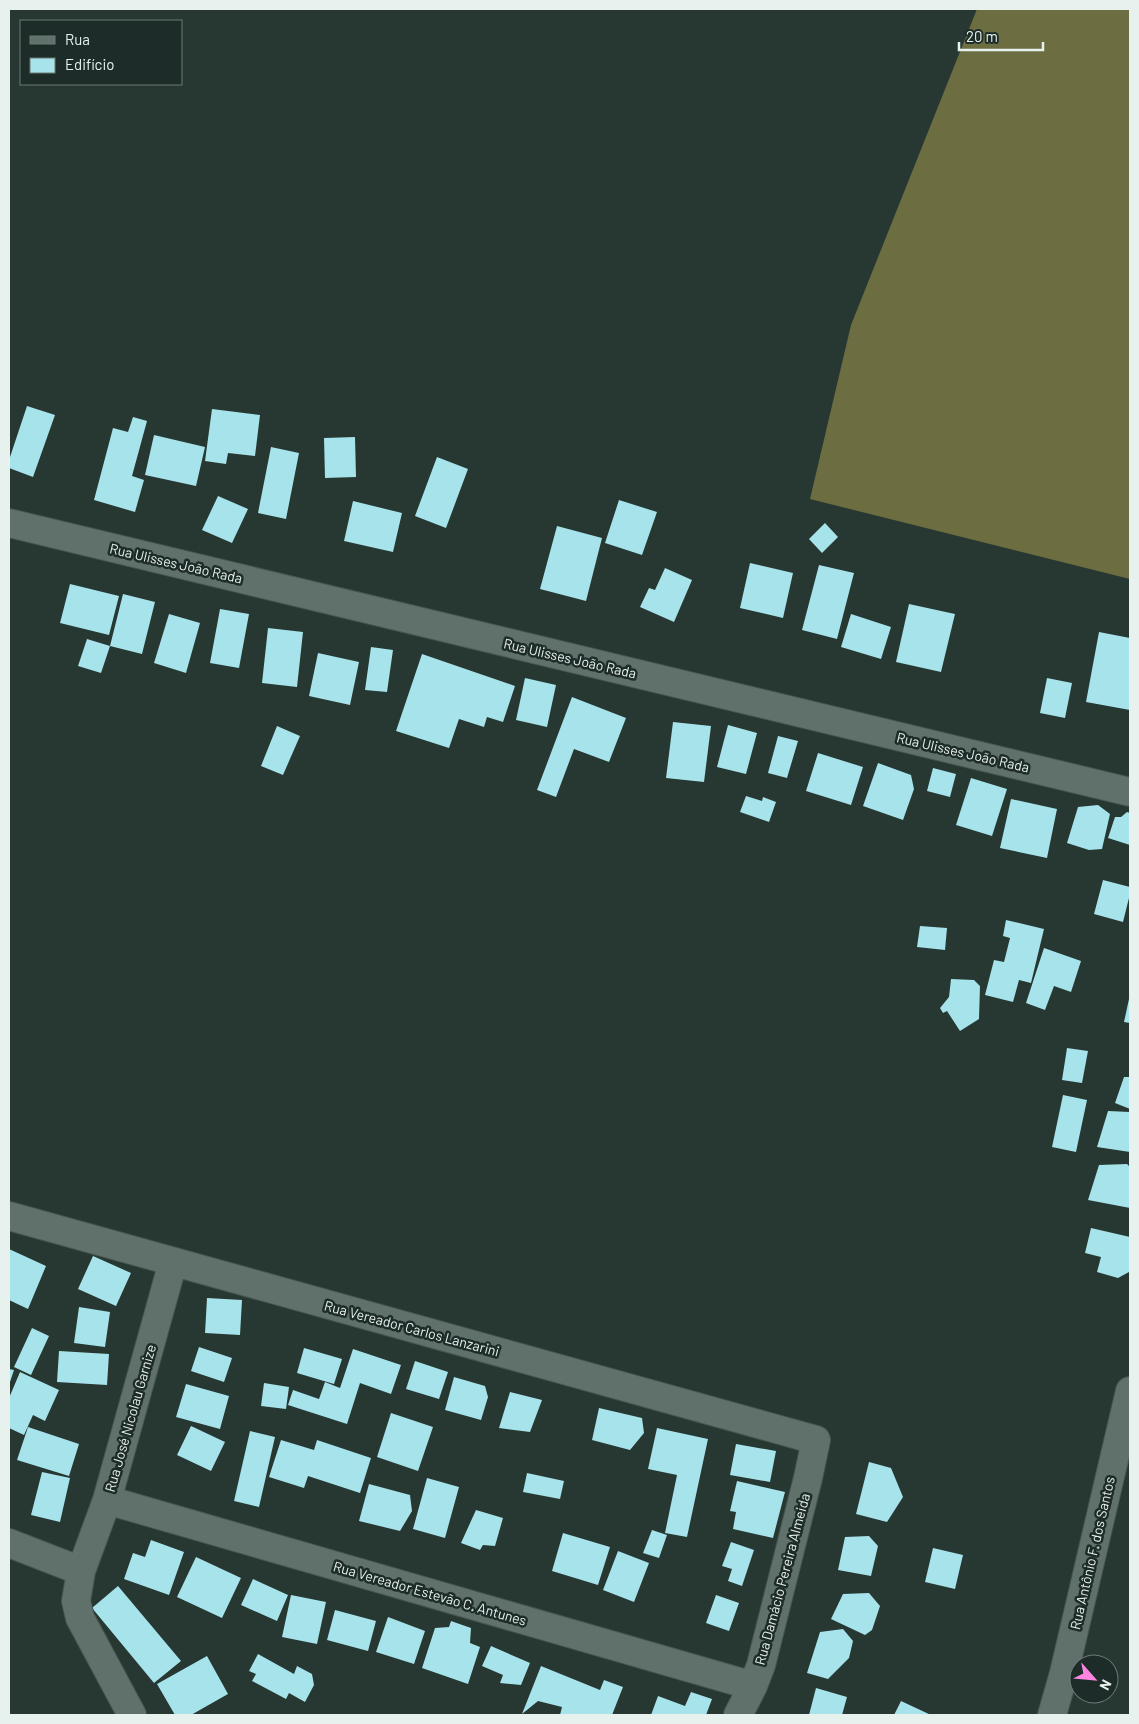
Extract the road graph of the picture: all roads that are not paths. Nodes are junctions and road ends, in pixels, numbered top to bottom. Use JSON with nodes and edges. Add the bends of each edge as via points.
{"nodes":[{"id":1,"x":9,"y":523,"type":"edge"},
{"id":2,"x":1130,"y":792,"type":"edge"},
{"id":3,"x":9,"y":1216,"type":"edge"},
{"id":4,"x":173,"y":1262,"type":"junction"},
{"id":5,"x":1130,"y":1391,"type":"edge"},
{"id":6,"x":816,"y":1440,"type":"joint"},
{"id":7,"x":107,"y":1500,"type":"junction"},
{"id":8,"x":9,"y":1542,"type":"edge"},
{"id":9,"x":82,"y":1571,"type":"junction"},
{"id":10,"x":753,"y":1686,"type":"junction"},
{"id":11,"x":132,"y":1715,"type":"edge"},
{"id":12,"x":738,"y":1715,"type":"edge"},
{"id":13,"x":1052,"y":1715,"type":"edge"}],
"edges":[{"from":1,"to":2,"type":"street","name":"Rua Ulisses João Rada"},
{"from":3,"to":4,"type":"street","name":"Rua Vereador Carlos Lanzarini"},
{"from":4,"to":6,"type":"street","name":"Rua Vereador Carlos Lanzarini"},
{"from":4,"to":7,"type":"street","name":"Rua José Nicolau Garnize"},
{"from":5,"to":13,"type":"street","name":"Rua Antônio F. dos Santos"},
{"from":6,"to":10,"type":"street","name":"Rua Damácio Pereira Almeida","via":[[761,1665]]},
{"from":7,"to":9,"type":"street","name":"Rua José Nicolau Garnize"},
{"from":7,"to":10,"type":"street","name":"Rua Vereador Estevão C. Antunes"},
{"from":8,"to":9,"type":"street"},
{"from":9,"to":11,"type":"street","name":"Rua José Nicolau Garnize","via":[[76,1602],[80,1618]]},
{"from":10,"to":12,"type":"street","name":"Rua Damácio Pereira Almeida"}]}
